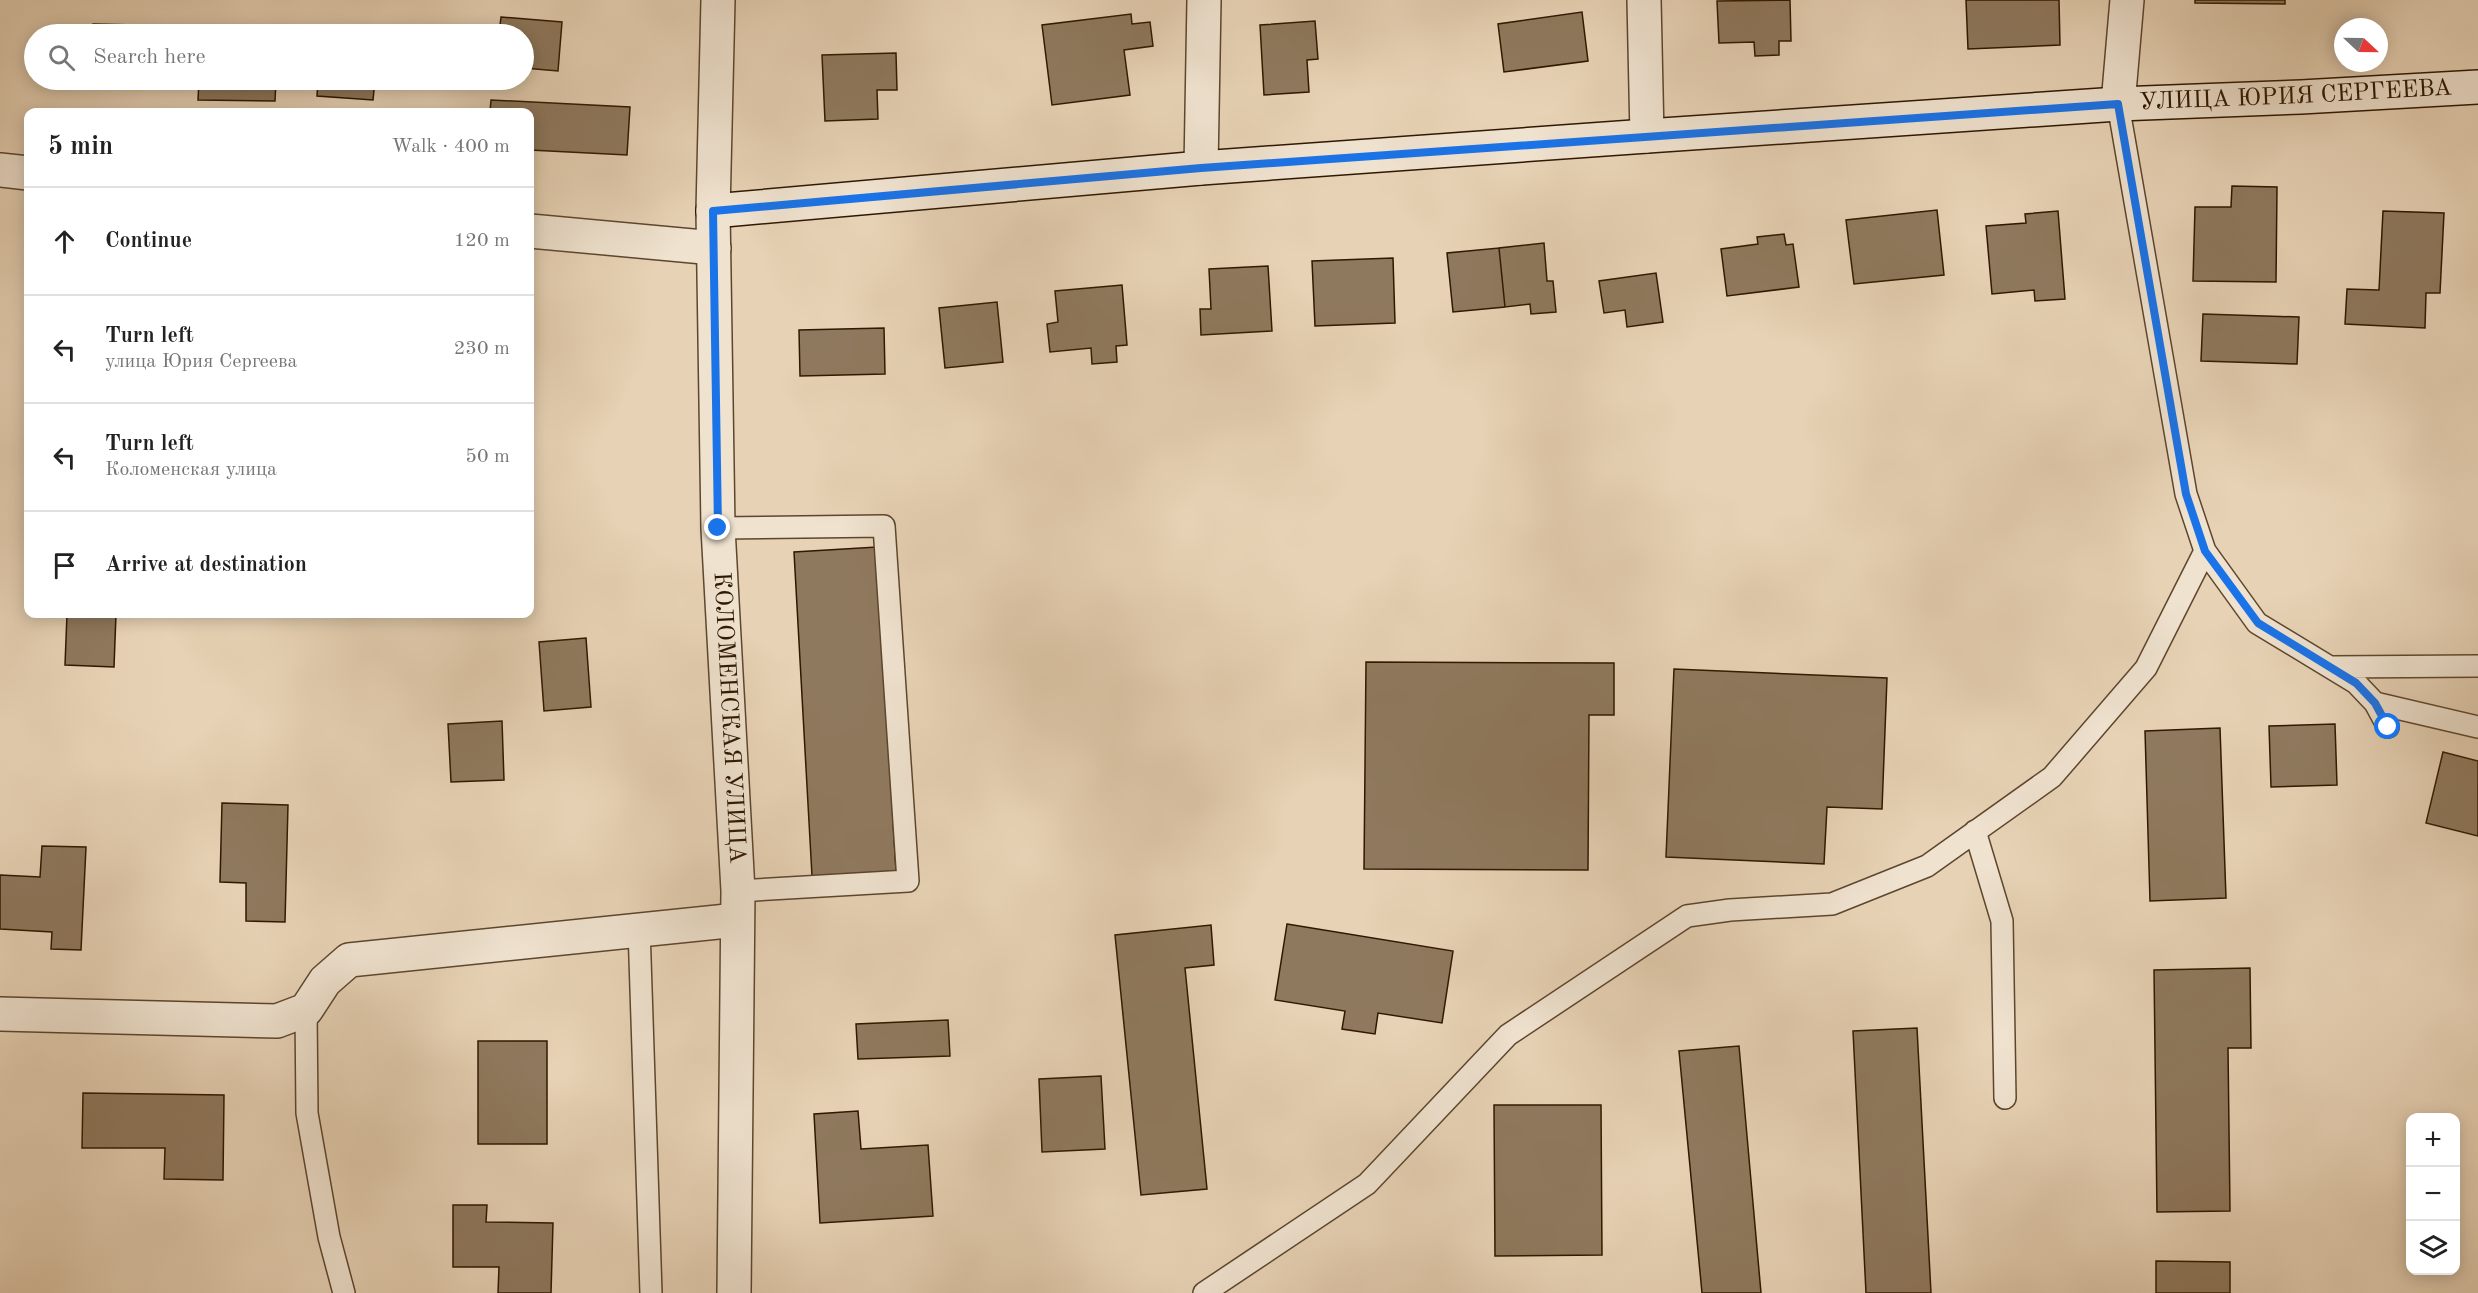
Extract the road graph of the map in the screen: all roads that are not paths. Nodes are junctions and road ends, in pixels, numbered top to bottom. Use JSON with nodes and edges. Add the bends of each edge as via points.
{"nodes":[{"id":1,"x":718,"y":0,"type":"edge"},
{"id":2,"x":1204,"y":0,"type":"edge"},
{"id":3,"x":1644,"y":0,"type":"edge"},
{"id":4,"x":2127,"y":0,"type":"edge"},
{"id":5,"x":2478,"y":87,"type":"edge"},
{"id":6,"x":2118,"y":104,"type":"junction"},
{"id":7,"x":1647,"y":136,"type":"junction"},
{"id":8,"x":1201,"y":168,"type":"junction"},
{"id":9,"x":0,"y":170,"type":"edge"},
{"id":10,"x":24,"y":173,"type":"edge"},
{"id":11,"x":713,"y":211,"type":"junction"},
{"id":12,"x":534,"y":231,"type":"edge"},
{"id":13,"x":714,"y":248,"type":"junction"},
{"id":14,"x":718,"y":528,"type":"junction"},
{"id":15,"x":2205,"y":551,"type":"junction"},
{"id":16,"x":2478,"y":666,"type":"edge"},
{"id":17,"x":2331,"y":667,"type":"junction"},
{"id":18,"x":2375,"y":703,"type":"junction"},
{"id":19,"x":2388,"y":727,"type":"dead end"},
{"id":20,"x":2478,"y":727,"type":"edge"},
{"id":21,"x":1976,"y":831,"type":"junction"},
{"id":22,"x":737,"y":905,"type":"junction"},
{"id":23,"x":639,"y":928,"type":"junction"},
{"id":24,"x":306,"y":1010,"type":"junction"},
{"id":25,"x":0,"y":1014,"type":"edge"},
{"id":26,"x":2005,"y":1098,"type":"dead end"},
{"id":27,"x":344,"y":1293,"type":"edge"},
{"id":28,"x":651,"y":1293,"type":"edge"},
{"id":29,"x":735,"y":1293,"type":"edge"},
{"id":30,"x":1204,"y":1293,"type":"edge"}],
"edges":[{"from":1,"to":11,"type":"street","name":"КОЛОМЕНСКАЯ УЛИЦА"},
{"from":2,"to":8,"type":"street"},
{"from":3,"to":7,"type":"street"},
{"from":4,"to":6,"type":"street"},
{"from":5,"to":6,"type":"street","name":"УЛИЦА ЮРИЯ СЕРГЕЕВА"},
{"from":6,"to":7,"type":"street","name":"УЛИЦА ЮРИЯ СЕРГЕЕВА"},
{"from":6,"to":15,"type":"lane","via":[[2186,494]]},
{"from":7,"to":8,"type":"street","name":"УЛИЦА ЮРИЯ СЕРГЕЕВА"},
{"from":8,"to":11,"type":"street","name":"УЛИЦА ЮРИЯ СЕРГЕЕВА"},
{"from":9,"to":10,"type":"street"},
{"from":11,"to":13,"type":"street","name":"КОЛОМЕНСКАЯ УЛИЦА"},
{"from":12,"to":13,"type":"street"},
{"from":13,"to":14,"type":"street","name":"КОЛОМЕНСКАЯ УЛИЦА"},
{"from":14,"to":22,"type":"street","name":"КОЛОМЕНСКАЯ УЛИЦА"},
{"from":14,"to":22,"type":"lane","via":[[884,526],[908,881]]},
{"from":15,"to":17,"type":"lane","via":[[2258,623]]},
{"from":15,"to":21,"type":"lane","via":[[2146,669],[2052,777]]},
{"from":16,"to":17,"type":"lane"},
{"from":17,"to":18,"type":"lane","via":[[2356,683]]},
{"from":18,"to":19,"type":"lane"},
{"from":18,"to":20,"type":"lane"},
{"from":21,"to":26,"type":"lane","via":[[2002,921]]},
{"from":21,"to":30,"type":"lane","via":[[1927,866],[1832,904],[1687,916],[1508,1035],[1367,1184]]},
{"from":22,"to":23,"type":"street"},
{"from":22,"to":29,"type":"street","name":"КОЛОМЕНСКАЯ УЛИЦА"},
{"from":23,"to":24,"type":"street","via":[[349,960],[326,981]]},
{"from":23,"to":28,"type":"lane"},
{"from":24,"to":25,"type":"street","via":[[277,1021]]},
{"from":24,"to":27,"type":"lane","via":[[306,1113],[329,1238]]}]}
